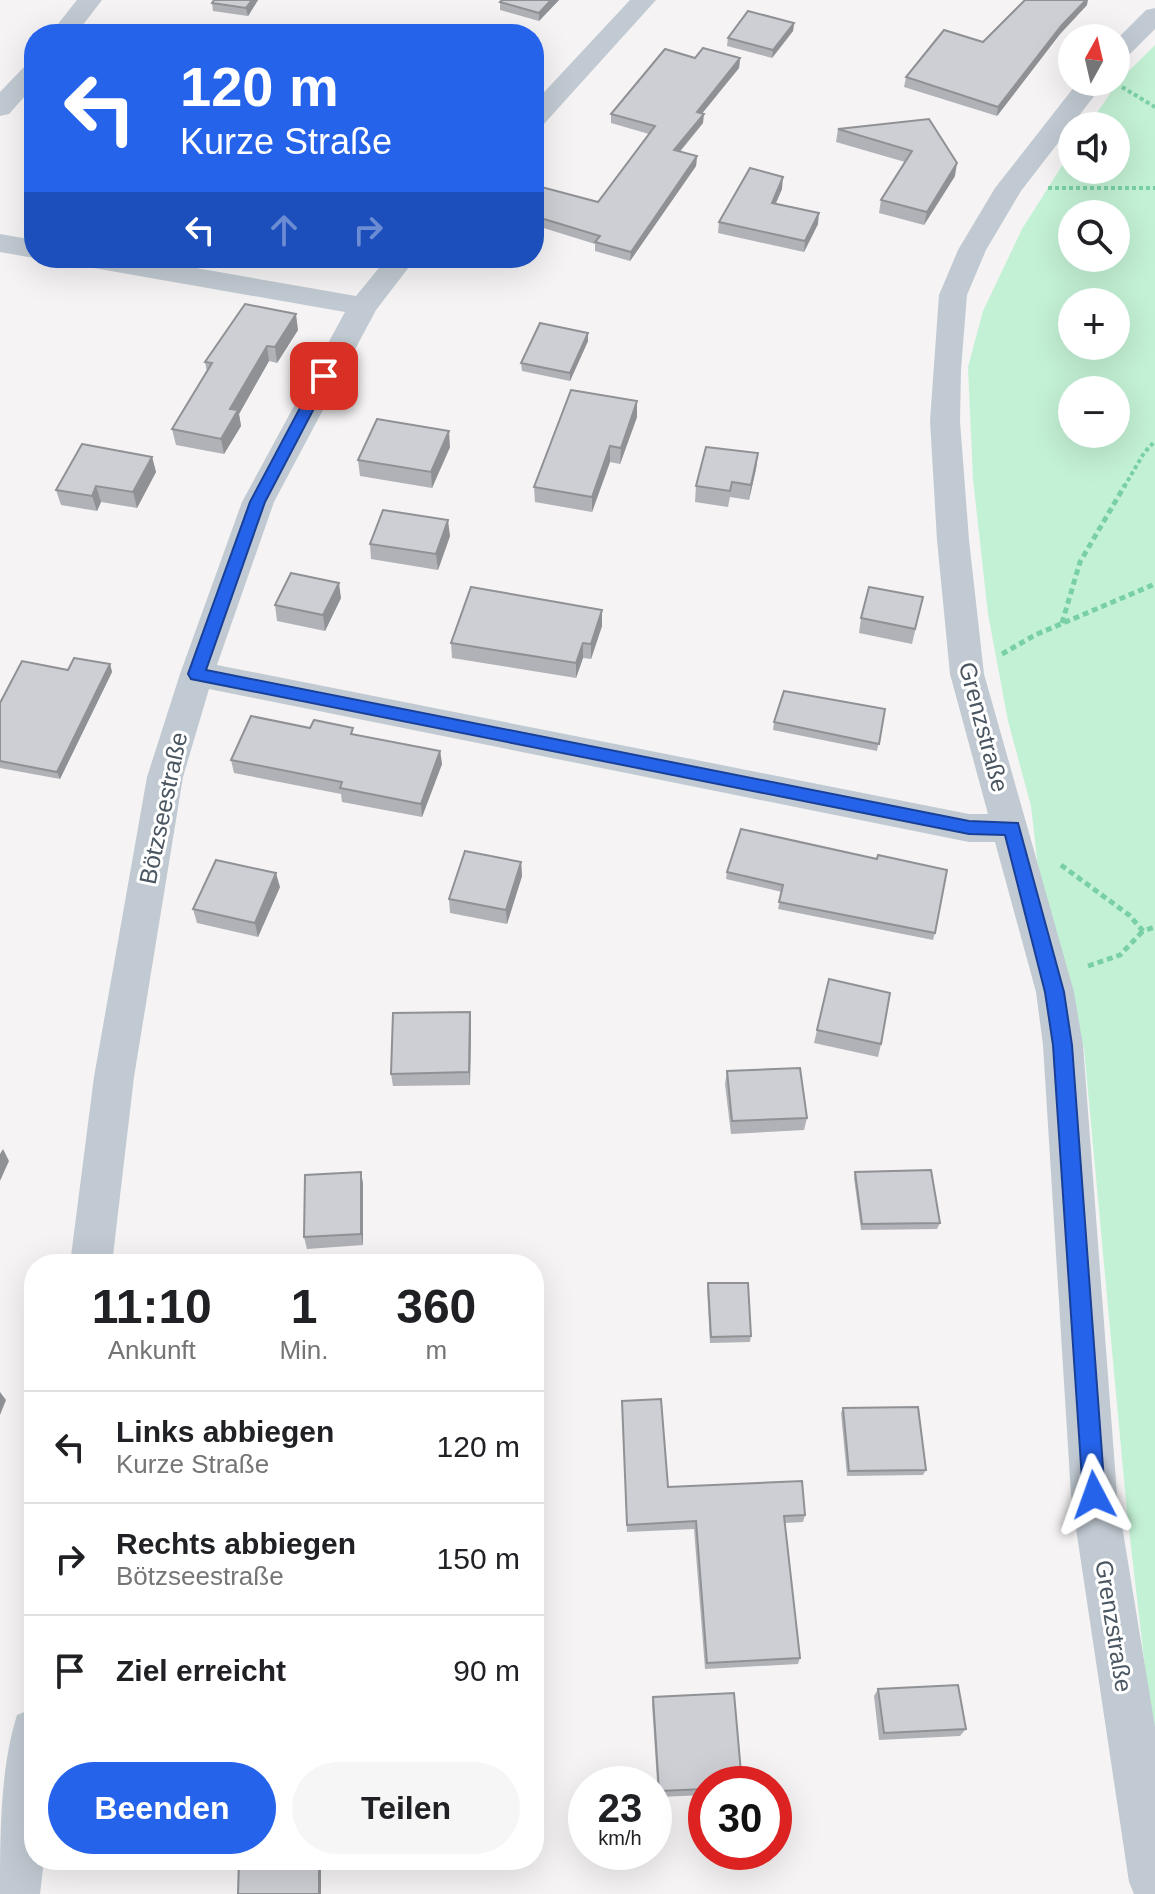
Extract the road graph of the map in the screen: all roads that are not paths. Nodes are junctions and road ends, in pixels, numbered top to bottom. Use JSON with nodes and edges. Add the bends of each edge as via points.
{"nodes":[{"id":1,"x":90,"y":0,"type":"edge"},
{"id":2,"x":644,"y":0,"type":"edge"},
{"id":3,"x":1155,"y":15,"type":"edge"},
{"id":4,"x":71,"y":24,"type":"edge"},
{"id":5,"x":1130,"y":40,"type":"edge"},
{"id":6,"x":24,"y":82,"type":"edge"},
{"id":7,"x":1081,"y":96,"type":"edge"},
{"id":8,"x":0,"y":108,"type":"edge"},
{"id":9,"x":544,"y":108,"type":"edge"},
{"id":10,"x":0,"y":243,"type":"edge"},
{"id":11,"x":24,"y":247,"type":"edge"},
{"id":12,"x":145,"y":268,"type":"edge"},
{"id":13,"x":394,"y":268,"type":"edge"},
{"id":14,"x":363,"y":306,"type":"junction"},
{"id":15,"x":197,"y":674,"type":"junction"},
{"id":16,"x":1012,"y":828,"type":"junction"},
{"id":17,"x":92,"y":1254,"type":"edge"},
{"id":18,"x":24,"y":1813,"type":"edge"},
{"id":19,"x":1155,"y":1882,"type":"edge"},
{"id":20,"x":14,"y":1894,"type":"edge"}],
"edges":[{"from":1,"to":4,"type":"street"},
{"from":2,"to":9,"type":"street"},
{"from":3,"to":5,"type":"street"},
{"from":6,"to":8,"type":"street"},
{"from":7,"to":16,"type":"street","name":"Grenzstraße","via":[[1009,188],[972,250],[953,295],[946,369],[954,556],[967,674]]},
{"from":10,"to":11,"type":"street"},
{"from":12,"to":14,"type":"street"},
{"from":13,"to":14,"type":"street","name":"Bötzseestraße"},
{"from":14,"to":15,"type":"street","name":"Bötzseestraße","via":[[258,502]]},
{"from":15,"to":16,"type":"street","via":[[969,828]]},
{"from":15,"to":17,"type":"street","name":"Bötzseestraße","via":[[165,777],[114,1077]]},
{"from":16,"to":19,"type":"street","name":"Grenzstraße","via":[[1055,992],[1063,1045],[1094,1495]]},
{"from":18,"to":20,"type":"street"}]}
